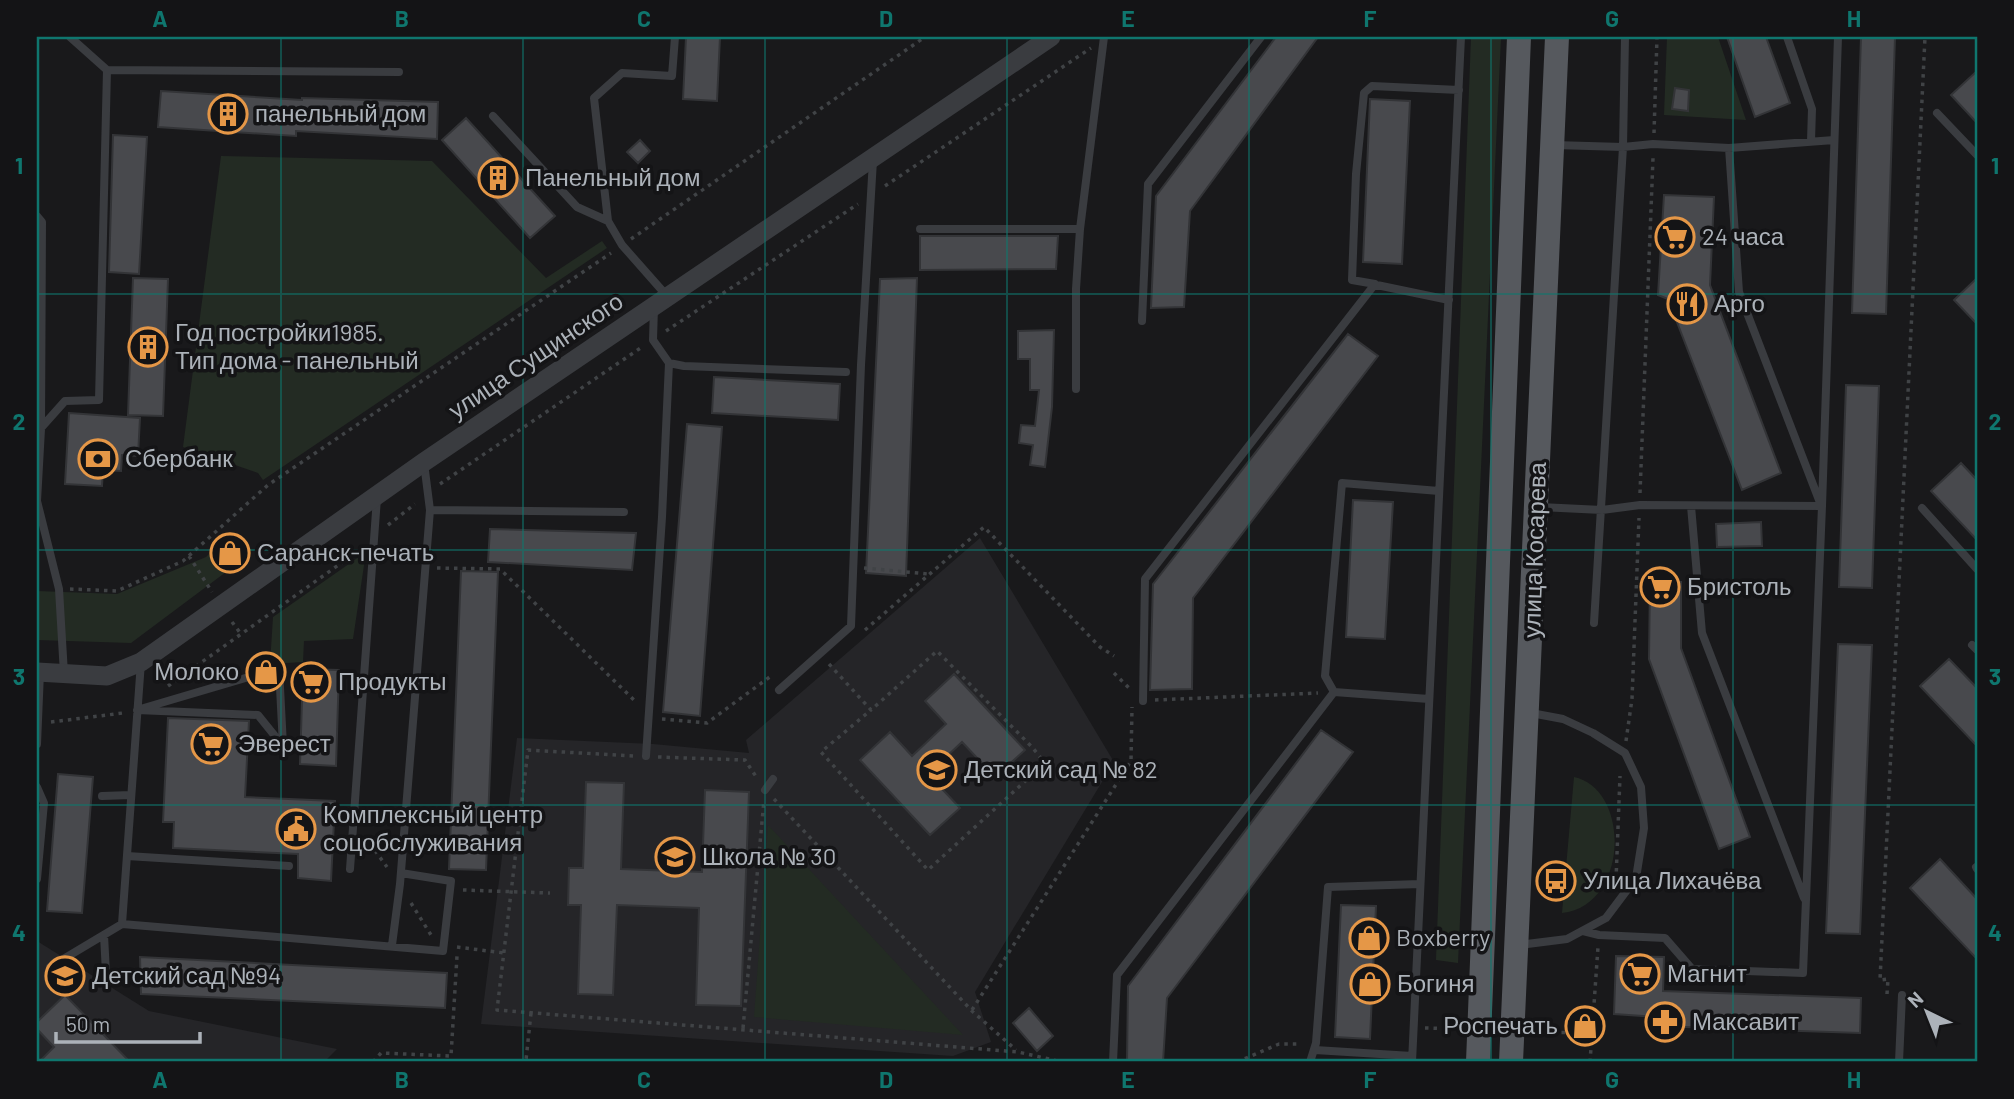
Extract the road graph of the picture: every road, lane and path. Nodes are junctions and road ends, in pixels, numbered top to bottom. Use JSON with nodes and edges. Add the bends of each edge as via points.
{"nodes":[{"id":1,"x":70,"y":37,"type":"edge"},
{"id":2,"x":675,"y":37,"type":"edge"},
{"id":3,"x":925,"y":37,"type":"edge"},
{"id":4,"x":1051,"y":37,"type":"edge"},
{"id":5,"x":1261,"y":37,"type":"edge"},
{"id":6,"x":1461,"y":37,"type":"edge"},
{"id":7,"x":1519,"y":37,"type":"edge"},
{"id":8,"x":1556,"y":37,"type":"edge"},
{"id":9,"x":1626,"y":37,"type":"edge"},
{"id":10,"x":1657,"y":37,"type":"edge"},
{"id":11,"x":1787,"y":37,"type":"edge"},
{"id":12,"x":1838,"y":37,"type":"edge"},
{"id":13,"x":1925,"y":37,"type":"edge"},
{"id":14,"x":1104,"y":38,"type":"edge"},
{"id":15,"x":107,"y":70,"type":"junction"},
{"id":16,"x":399,"y":72,"type":"dead end"},
{"id":17,"x":1459,"y":90,"type":"junction"},
{"id":18,"x":1937,"y":113,"type":"dead end"},
{"id":19,"x":493,"y":116,"type":"dead end"},
{"id":20,"x":1834,"y":140,"type":"junction"},
{"id":21,"x":1811,"y":141,"type":"junction"},
{"id":22,"x":1653,"y":144,"type":"junction"},
{"id":23,"x":1551,"y":145,"type":"junction"},
{"id":24,"x":1623,"y":147,"type":"junction"},
{"id":25,"x":1729,"y":148,"type":"junction"},
{"id":26,"x":1977,"y":155,"type":"edge"},
{"id":27,"x":873,"y":157,"type":"junction"},
{"id":28,"x":872,"y":194,"type":"junction"},
{"id":29,"x":37,"y":216,"type":"edge"},
{"id":30,"x":608,"y":221,"type":"junction"},
{"id":31,"x":920,"y":229,"type":"dead end"},
{"id":32,"x":1080,"y":229,"type":"junction"},
{"id":33,"x":622,"y":245,"type":"junction"},
{"id":34,"x":1374,"y":285,"type":"junction"},
{"id":35,"x":1449,"y":300,"type":"junction"},
{"id":36,"x":660,"y":301,"type":"junction"},
{"id":37,"x":1142,"y":321,"type":"dead end"},
{"id":38,"x":653,"y":340,"type":"junction"},
{"id":39,"x":39,"y":343,"type":"edge"},
{"id":40,"x":669,"y":363,"type":"junction"},
{"id":41,"x":845,"y":372,"type":"dead end"},
{"id":42,"x":1076,"y":389,"type":"dead end"},
{"id":43,"x":39,"y":429,"type":"edge"},
{"id":44,"x":424,"y":462,"type":"junction"},
{"id":45,"x":1439,"y":491,"type":"junction"},
{"id":46,"x":428,"y":492,"type":"junction"},
{"id":47,"x":377,"y":496,"type":"junction"},
{"id":48,"x":1640,"y":505,"type":"junction"},
{"id":49,"x":1691,"y":506,"type":"junction"},
{"id":50,"x":1822,"y":506,"type":"junction"},
{"id":51,"x":1537,"y":507,"type":"junction"},
{"id":52,"x":1922,"y":508,"type":"dead end"},
{"id":53,"x":430,"y":510,"type":"junction"},
{"id":54,"x":1602,"y":510,"type":"junction"},
{"id":55,"x":624,"y":512,"type":"dead end"},
{"id":56,"x":374,"y":538,"type":"junction"},
{"id":57,"x":425,"y":567,"type":"junction"},
{"id":58,"x":855,"y":567,"type":"junction"},
{"id":59,"x":1977,"y":569,"type":"edge"},
{"id":60,"x":929,"y":574,"type":"junction"},
{"id":61,"x":59,"y":589,"type":"junction"},
{"id":62,"x":1594,"y":623,"type":"dead end"},
{"id":63,"x":858,"y":636,"type":"dead end"},
{"id":64,"x":1114,"y":656,"type":"dead end"},
{"id":65,"x":141,"y":662,"type":"junction"},
{"id":66,"x":829,"y":668,"type":"dead end"},
{"id":67,"x":38,"y":672,"type":"edge"},
{"id":68,"x":1114,"y":673,"type":"dead end"},
{"id":69,"x":64,"y":674,"type":"junction"},
{"id":70,"x":774,"y":674,"type":"dead end"},
{"id":71,"x":779,"y":690,"type":"dead end"},
{"id":72,"x":1334,"y":692,"type":"junction"},
{"id":73,"x":1429,"y":699,"type":"junction"},
{"id":74,"x":1132,"y":701,"type":"junction"},
{"id":75,"x":1143,"y":701,"type":"junction"},
{"id":76,"x":137,"y":710,"type":"junction"},
{"id":77,"x":871,"y":710,"type":"junction"},
{"id":78,"x":1528,"y":712,"type":"junction"},
{"id":79,"x":648,"y":716,"type":"junction"},
{"id":80,"x":37,"y":724,"type":"edge"},
{"id":81,"x":37,"y":744,"type":"edge"},
{"id":82,"x":1625,"y":753,"type":"junction"},
{"id":83,"x":646,"y":756,"type":"junction"},
{"id":84,"x":773,"y":779,"type":"dead end"},
{"id":85,"x":37,"y":787,"type":"edge"},
{"id":86,"x":765,"y":790,"type":"junction"},
{"id":87,"x":131,"y":795,"type":"junction"},
{"id":88,"x":102,"y":796,"type":"dead end"},
{"id":89,"x":127,"y":856,"type":"junction"},
{"id":90,"x":289,"y":866,"type":"dead end"},
{"id":91,"x":350,"y":869,"type":"dead end"},
{"id":92,"x":401,"y":873,"type":"junction"},
{"id":93,"x":37,"y":879,"type":"edge"},
{"id":94,"x":1616,"y":882,"type":"dead end"},
{"id":95,"x":1420,"y":884,"type":"junction"},
{"id":96,"x":450,"y":890,"type":"junction"},
{"id":97,"x":511,"y":892,"type":"junction"},
{"id":98,"x":550,"y":893,"type":"dead end"},
{"id":99,"x":1806,"y":904,"type":"junction"},
{"id":100,"x":122,"y":924,"type":"junction"},
{"id":101,"x":1583,"y":931,"type":"junction"},
{"id":102,"x":1599,"y":934,"type":"junction"},
{"id":103,"x":104,"y":935,"type":"junction"},
{"id":104,"x":392,"y":945,"type":"junction"},
{"id":105,"x":1516,"y":945,"type":"junction"},
{"id":106,"x":444,"y":946,"type":"junction"},
{"id":107,"x":458,"y":947,"type":"junction"},
{"id":108,"x":504,"y":953,"type":"junction"},
{"id":109,"x":50,"y":967,"type":"dead end"},
{"id":110,"x":106,"y":973,"type":"dead end"},
{"id":111,"x":1902,"y":995,"type":"dead end"},
{"id":112,"x":1887,"y":1007,"type":"dead end"},
{"id":113,"x":972,"y":1011,"type":"junction"},
{"id":114,"x":531,"y":1012,"type":"junction"},
{"id":115,"x":743,"y":1028,"type":"junction"},
{"id":116,"x":1432,"y":1028,"type":"dead end"},
{"id":117,"x":1461,"y":1029,"type":"dead end"},
{"id":118,"x":1536,"y":1032,"type":"dead end"},
{"id":119,"x":1592,"y":1033,"type":"junction"},
{"id":120,"x":1315,"y":1050,"type":"junction"},
{"id":121,"x":1018,"y":1052,"type":"junction"},
{"id":122,"x":451,"y":1056,"type":"junction"},
{"id":123,"x":1412,"y":1059,"type":"edge"},
{"id":124,"x":1060,"y":1061,"type":"edge"},
{"id":125,"x":373,"y":1062,"type":"edge"},
{"id":126,"x":454,"y":1062,"type":"edge"},
{"id":127,"x":533,"y":1062,"type":"edge"},
{"id":128,"x":1113,"y":1062,"type":"edge"},
{"id":129,"x":1310,"y":1062,"type":"edge"},
{"id":130,"x":1478,"y":1062,"type":"edge"},
{"id":131,"x":1511,"y":1062,"type":"edge"},
{"id":132,"x":1590,"y":1062,"type":"edge"},
{"id":133,"x":1899,"y":1062,"type":"edge"}],
"edges":[{"from":1,"to":15,"type":"lane"},
{"from":2,"to":30,"type":"lane","via":[[672,76],[622,73],[594,98]]},
{"from":3,"to":33,"type":"path"},
{"from":4,"to":27,"type":"street","name":"улица Сущинского"},
{"from":5,"to":37,"type":"lane","via":[[1148,184]]},
{"from":6,"to":17,"type":"lane"},
{"from":7,"to":130,"type":"main road","name":"улица Косарева"},
{"from":8,"to":23,"type":"main road","name":"улица Косарева"},
{"from":9,"to":24,"type":"lane"},
{"from":10,"to":22,"type":"path"},
{"from":11,"to":21,"type":"lane","via":[[1812,109]]},
{"from":12,"to":20,"type":"lane"},
{"from":13,"to":112,"type":"path","via":[[1880,980],[1888,979]]},
{"from":14,"to":28,"type":"path"},
{"from":14,"to":32,"type":"lane"},
{"from":15,"to":16,"type":"lane"},
{"from":15,"to":43,"type":"lane","via":[[99,401],[65,401]]},
{"from":17,"to":34,"type":"lane","via":[[1372,86],[1363,93],[1352,280]]},
{"from":17,"to":35,"type":"lane"},
{"from":18,"to":26,"type":"lane"},
{"from":19,"to":30,"type":"lane","via":[[577,207]]},
{"from":20,"to":21,"type":"lane"},
{"from":20,"to":50,"type":"lane"},
{"from":21,"to":25,"type":"lane"},
{"from":22,"to":24,"type":"lane"},
{"from":22,"to":25,"type":"lane"},
{"from":22,"to":48,"type":"path"},
{"from":23,"to":24,"type":"lane"},
{"from":23,"to":51,"type":"main road","name":"улица Косарева"},
{"from":24,"to":54,"type":"lane"},
{"from":25,"to":50,"type":"lane","via":[[1739,292]]},
{"from":27,"to":28,"type":"lane"},
{"from":27,"to":36,"type":"street","name":"улица Сущинского"},
{"from":28,"to":38,"type":"path"},
{"from":28,"to":58,"type":"lane"},
{"from":29,"to":39,"type":"lane","via":[[42,222]]},
{"from":30,"to":33,"type":"lane"},
{"from":31,"to":32,"type":"lane"},
{"from":32,"to":42,"type":"lane"},
{"from":33,"to":36,"type":"lane"},
{"from":33,"to":61,"type":"path","via":[[268,485],[183,561],[117,591]]},
{"from":34,"to":35,"type":"lane"},
{"from":34,"to":75,"type":"lane","via":[[1145,579]]},
{"from":35,"to":45,"type":"lane"},
{"from":36,"to":38,"type":"lane"},
{"from":36,"to":44,"type":"street","name":"улица Сущинского"},
{"from":38,"to":40,"type":"lane"},
{"from":38,"to":46,"type":"path"},
{"from":39,"to":43,"type":"lane"},
{"from":40,"to":41,"type":"lane"},
{"from":40,"to":79,"type":"lane"},
{"from":43,"to":61,"type":"lane","via":[[37,501]]},
{"from":44,"to":46,"type":"lane"},
{"from":44,"to":47,"type":"street","name":"улица Сущинского"},
{"from":45,"to":72,"type":"lane","via":[[1342,482],[1325,676]]},
{"from":45,"to":73,"type":"lane"},
{"from":46,"to":53,"type":"lane"},
{"from":46,"to":56,"type":"path"},
{"from":47,"to":56,"type":"lane"},
{"from":47,"to":65,"type":"street","name":"улица Сущинского"},
{"from":48,"to":49,"type":"lane"},
{"from":48,"to":54,"type":"lane"},
{"from":48,"to":82,"type":"path","via":[[1632,699]]},
{"from":49,"to":50,"type":"lane"},
{"from":49,"to":99,"type":"lane","via":[[1702,633]]},
{"from":50,"to":99,"type":"lane"},
{"from":51,"to":54,"type":"lane"},
{"from":51,"to":78,"type":"main road","name":"улица Косарева"},
{"from":52,"to":59,"type":"lane"},
{"from":53,"to":55,"type":"lane"},
{"from":53,"to":57,"type":"lane"},
{"from":54,"to":62,"type":"lane"},
{"from":56,"to":76,"type":"path"},
{"from":56,"to":91,"type":"lane"},
{"from":57,"to":79,"type":"path","via":[[500,569]]},
{"from":57,"to":92,"type":"lane"},
{"from":58,"to":60,"type":"path"},
{"from":58,"to":71,"type":"lane","via":[[851,626]]},
{"from":60,"to":63,"type":"path"},
{"from":60,"to":64,"type":"path","via":[[984,527]]},
{"from":61,"to":69,"type":"lane"},
{"from":65,"to":69,"type":"street","name":"улица Сущинского","via":[[107,676]]},
{"from":65,"to":76,"type":"lane"},
{"from":66,"to":77,"type":"path","via":[[827,662]]},
{"from":67,"to":69,"type":"street","name":"улица Сущинского"},
{"from":67,"to":80,"type":"lane"},
{"from":68,"to":74,"type":"path","via":[[1133,692]]},
{"from":70,"to":79,"type":"path","via":[[707,723]]},
{"from":72,"to":73,"type":"lane"},
{"from":72,"to":75,"type":"path"},
{"from":72,"to":128,"type":"lane","via":[[1117,975]]},
{"from":73,"to":95,"type":"lane"},
{"from":74,"to":75,"type":"path"},
{"from":74,"to":113,"type":"path","via":[[1131,761]]},
{"from":76,"to":76,"type":"lane","via":[[258,715],[283,746],[279,668]]},
{"from":76,"to":80,"type":"path"},
{"from":76,"to":87,"type":"lane"},
{"from":77,"to":77,"type":"path","via":[[937,651],[1045,763],[928,870],[821,752]]},
{"from":78,"to":82,"type":"lane","via":[[1563,719]]},
{"from":78,"to":105,"type":"main road","name":"улица Косарева"},
{"from":79,"to":83,"type":"lane"},
{"from":80,"to":81,"type":"lane"},
{"from":82,"to":94,"type":"path"},
{"from":82,"to":101,"type":"lane","via":[[1641,787],[1644,828],[1636,878],[1606,918]]},
{"from":83,"to":86,"type":"path","via":[[745,760]]},
{"from":83,"to":97,"type":"path","via":[[528,750]]},
{"from":84,"to":86,"type":"lane"},
{"from":85,"to":93,"type":"lane","via":[[44,803]]},
{"from":86,"to":113,"type":"path"},
{"from":86,"to":115,"type":"path"},
{"from":87,"to":88,"type":"lane"},
{"from":87,"to":89,"type":"lane"},
{"from":89,"to":90,"type":"lane"},
{"from":89,"to":100,"type":"lane"},
{"from":92,"to":96,"type":"lane","via":[[451,881]]},
{"from":92,"to":104,"type":"lane"},
{"from":95,"to":120,"type":"lane","via":[[1328,887]]},
{"from":95,"to":123,"type":"lane"},
{"from":96,"to":97,"type":"path"},
{"from":96,"to":106,"type":"lane"},
{"from":97,"to":98,"type":"path"},
{"from":97,"to":108,"type":"path"},
{"from":99,"to":102,"type":"lane","via":[[1803,973],[1692,968],[1665,938]]},
{"from":100,"to":103,"type":"lane"},
{"from":100,"to":104,"type":"lane"},
{"from":101,"to":102,"type":"lane"},
{"from":101,"to":105,"type":"lane","via":[[1567,939]]},
{"from":102,"to":119,"type":"path"},
{"from":103,"to":109,"type":"lane"},
{"from":103,"to":110,"type":"lane"},
{"from":104,"to":106,"type":"lane","via":[[443,951]]},
{"from":105,"to":131,"type":"main road","name":"улица Косарева"},
{"from":106,"to":107,"type":"path"},
{"from":107,"to":108,"type":"path"},
{"from":107,"to":122,"type":"path"},
{"from":108,"to":114,"type":"path","via":[[497,1010]]},
{"from":111,"to":133,"type":"lane"},
{"from":113,"to":121,"type":"path"},
{"from":114,"to":115,"type":"path"},
{"from":114,"to":127,"type":"path","via":[[526,1060]]},
{"from":115,"to":121,"type":"path"},
{"from":116,"to":117,"type":"path"},
{"from":118,"to":119,"type":"path"},
{"from":119,"to":132,"type":"path"},
{"from":120,"to":123,"type":"lane"},
{"from":120,"to":129,"type":"lane"},
{"from":121,"to":124,"type":"path"},
{"from":122,"to":125,"type":"path","via":[[381,1053]]},
{"from":122,"to":126,"type":"path"}]}
